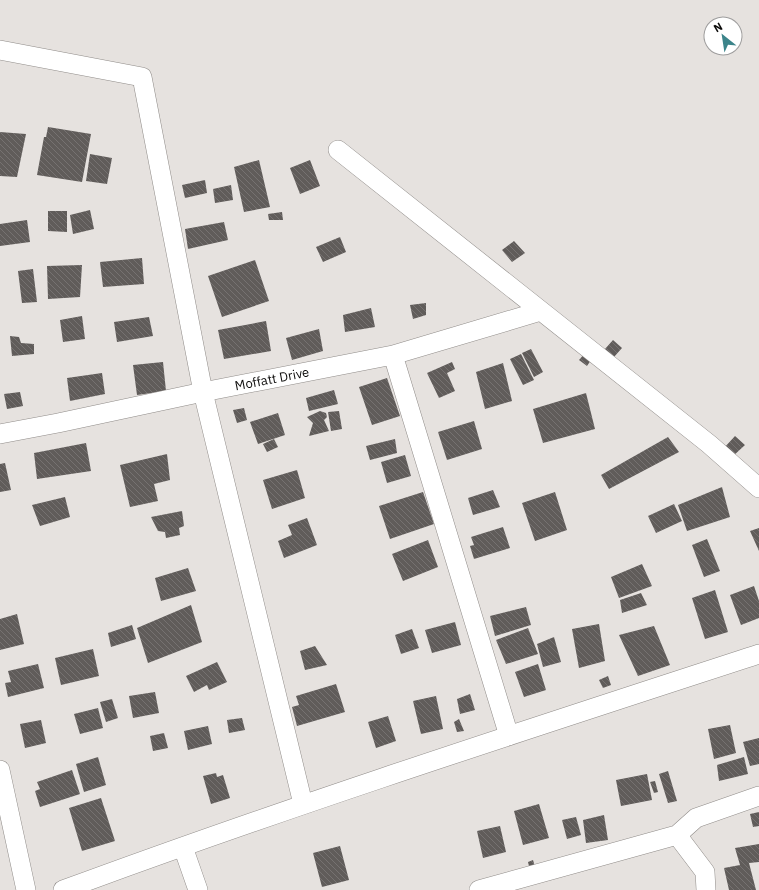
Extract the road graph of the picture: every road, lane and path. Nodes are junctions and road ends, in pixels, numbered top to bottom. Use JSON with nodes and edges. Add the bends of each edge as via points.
{"nodes":[{"id":1,"x":0,"y":50,"type":"edge"},
{"id":2,"x":338,"y":150,"type":"dead end"},
{"id":3,"x":541,"y":311,"type":"junction"},
{"id":4,"x":393,"y":355,"type":"junction"},
{"id":5,"x":203,"y":392,"type":"junction"},
{"id":6,"x":0,"y":434,"type":"edge"},
{"id":7,"x":759,"y":488,"type":"edge"},
{"id":8,"x":759,"y":654,"type":"edge"},
{"id":9,"x":509,"y":736,"type":"junction"},
{"id":10,"x":0,"y":770,"type":"edge"},
{"id":11,"x":759,"y":796,"type":"edge"},
{"id":12,"x":303,"y":804,"type":"junction"},
{"id":13,"x":677,"y":834,"type":"junction"},
{"id":14,"x":183,"y":847,"type":"junction"},
{"id":15,"x":26,"y":890,"type":"edge"},
{"id":16,"x":63,"y":890,"type":"edge"},
{"id":17,"x":198,"y":890,"type":"edge"},
{"id":18,"x":479,"y":890,"type":"edge"},
{"id":19,"x":706,"y":890,"type":"edge"}],
"edges":[{"from":1,"to":5,"type":"street","via":[[142,78]]},
{"from":2,"to":3,"type":"street"},
{"from":3,"to":4,"type":"street","name":"Moffatt Drive"},
{"from":3,"to":7,"type":"street","via":[[709,444]]},
{"from":4,"to":5,"type":"street","name":"Moffatt Drive"},
{"from":4,"to":9,"type":"street"},
{"from":5,"to":6,"type":"street","name":"Moffatt Drive"},
{"from":5,"to":12,"type":"street"},
{"from":8,"to":9,"type":"street"},
{"from":9,"to":12,"type":"street"},
{"from":10,"to":15,"type":"street"},
{"from":11,"to":13,"type":"street","via":[[696,818]]},
{"from":12,"to":14,"type":"street"},
{"from":13,"to":18,"type":"street"},
{"from":13,"to":19,"type":"street","via":[[705,872]]},
{"from":14,"to":16,"type":"street"},
{"from":14,"to":17,"type":"street"}]}
